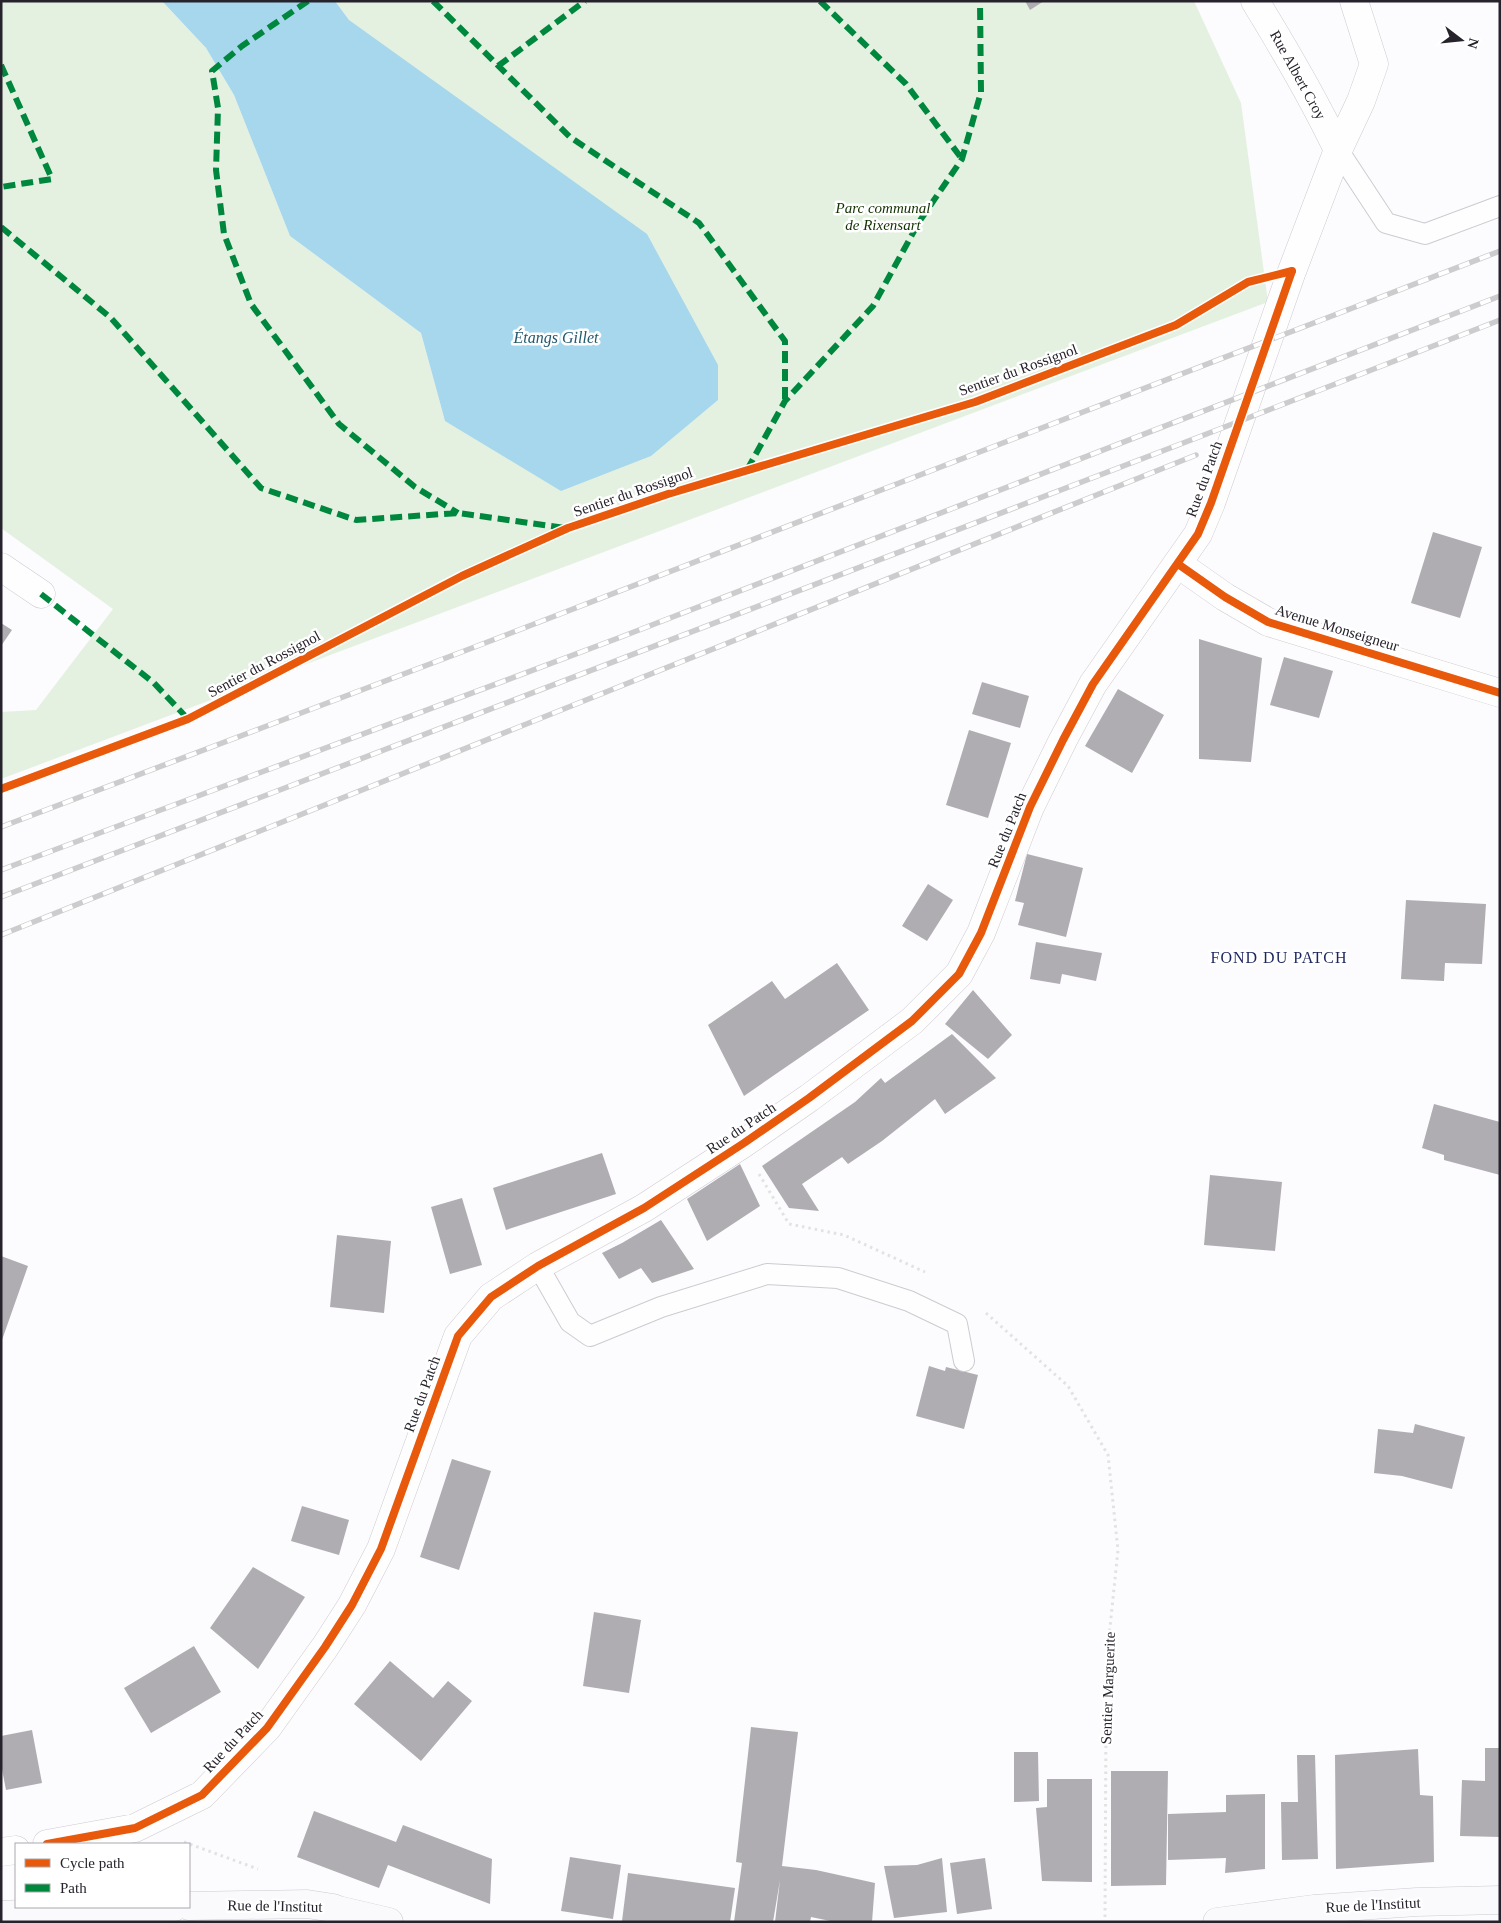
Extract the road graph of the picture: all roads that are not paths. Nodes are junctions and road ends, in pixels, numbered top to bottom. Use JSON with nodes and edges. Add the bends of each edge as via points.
{"nodes":[{"id":1,"x":1256,"y":1,"type":"edge"},
{"id":2,"x":1354,"y":1,"type":"edge"},
{"id":3,"x":1338,"y":150,"type":"junction"},
{"id":4,"x":1500,"y":206,"type":"edge"},
{"id":5,"x":1178,"y":564,"type":"junction"},
{"id":6,"x":1,"y":567,"type":"edge"},
{"id":7,"x":40,"y":594,"type":"dead end"},
{"id":8,"x":1500,"y":693,"type":"edge"},
{"id":9,"x":538,"y":1266,"type":"junction"},
{"id":10,"x":964,"y":1361,"type":"dead end"},
{"id":11,"x":52,"y":1843,"type":"edge"},
{"id":12,"x":15,"y":1850,"type":"edge"},
{"id":13,"x":1,"y":1852,"type":"edge"},
{"id":14,"x":1500,"y":1900,"type":"edge"},
{"id":15,"x":190,"y":1906,"type":"edge"},
{"id":16,"x":152,"y":1908,"type":"edge"},
{"id":17,"x":1,"y":1915,"type":"edge"},
{"id":18,"x":389,"y":1922,"type":"edge"},
{"id":19,"x":1216,"y":1922,"type":"edge"}],
"edges":[{"from":1,"to":3,"type":"street","name":"Rue Albert Croy"},
{"from":2,"to":3,"type":"street","name":"Rue du Patch","via":[[1374,64]]},
{"from":3,"to":4,"type":"lane","via":[[1386,222],[1425,234]]},
{"from":3,"to":5,"type":"street","name":"Rue du Patch","via":[[1211,503],[1198,534]]},
{"from":5,"to":8,"type":"street","name":"Avenue Monseigneur","via":[[1268,622]]},
{"from":5,"to":9,"type":"street","name":"Rue du Patch","via":[[1094,684],[1063,740],[1030,807],[981,933],[959,974],[912,1021],[801,1104],[644,1208]]},
{"from":6,"to":7,"type":"street"},
{"from":9,"to":10,"type":"lane","via":[[570,1322],[590,1336],[661,1307],[767,1274],[838,1278],[909,1301],[957,1324]]},
{"from":9,"to":11,"type":"street","name":"Rue du Patch","via":[[491,1296],[458,1336],[381,1549],[326,1647],[267,1728],[202,1795],[135,1828]]},
{"from":12,"to":13,"type":"street"},
{"from":14,"to":19,"type":"street","name":"Rue de l'Institut","via":[[1314,1909]]},
{"from":15,"to":18,"type":"street","name":"Rue de l'Institut","via":[[307,1904]]},
{"from":16,"to":17,"type":"street"}]}
